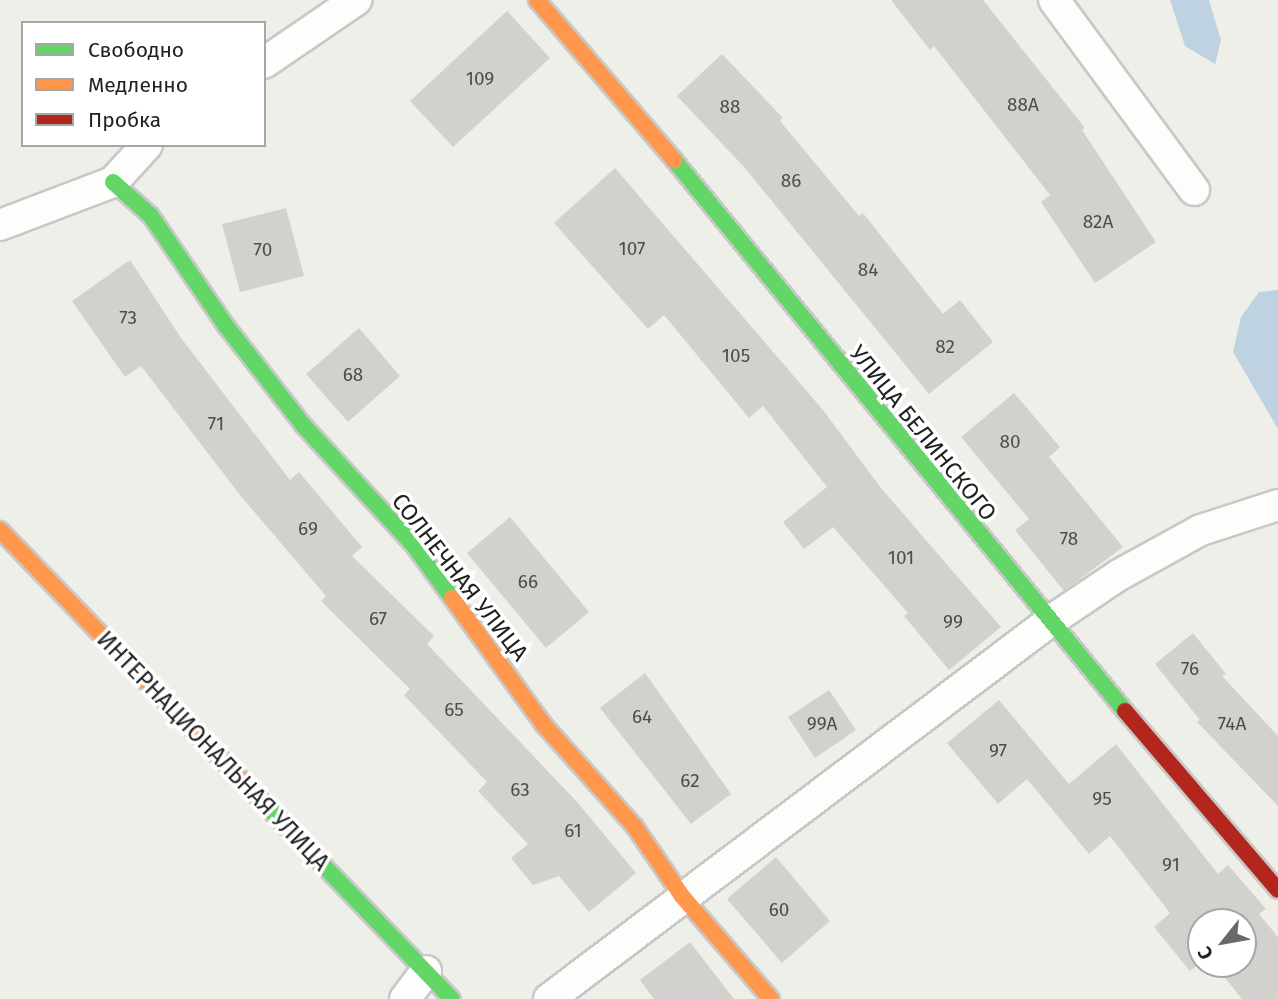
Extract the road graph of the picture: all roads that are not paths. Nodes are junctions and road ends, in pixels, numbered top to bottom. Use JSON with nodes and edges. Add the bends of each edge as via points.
{"nodes":[{"id":1,"x":356,"y":0,"type":"edge"},
{"id":2,"x":537,"y":0,"type":"edge"},
{"id":3,"x":1054,"y":0,"type":"edge"},
{"id":4,"x":266,"y":62,"type":"edge"},
{"id":5,"x":145,"y":147,"type":"edge"},
{"id":6,"x":113,"y":182,"type":"junction"},
{"id":7,"x":1194,"y":190,"type":"dead end"},
{"id":8,"x":0,"y":225,"type":"edge"},
{"id":9,"x":1278,"y":505,"type":"edge"},
{"id":10,"x":0,"y":530,"type":"edge"},
{"id":11,"x":1049,"y":622,"type":"junction"},
{"id":12,"x":1278,"y":890,"type":"edge"},
{"id":13,"x":682,"y":896,"type":"junction"},
{"id":14,"x":426,"y":971,"type":"junction"},
{"id":15,"x":405,"y":999,"type":"edge"},
{"id":16,"x":452,"y":999,"type":"edge"},
{"id":17,"x":549,"y":999,"type":"edge"},
{"id":18,"x":771,"y":999,"type":"edge"}],
"edges":[{"from":1,"to":4,"type":"street"},
{"from":2,"to":11,"type":"street","name":"УЛИЦА БЕЛИНСКОГО","via":[[610,81]]},
{"from":3,"to":7,"type":"street"},
{"from":5,"to":6,"type":"street"},
{"from":6,"to":8,"type":"street"},
{"from":6,"to":13,"type":"street","name":"СОЛНЕЧНАЯ УЛИЦА","via":[[151,216],[277,392],[415,547],[544,724],[635,827]]},
{"from":9,"to":11,"type":"street","via":[[1201,530],[1119,575]]},
{"from":10,"to":14,"type":"street","name":"ИНТЕРНАЦИОНАЛЬНАЯ УЛИЦА"},
{"from":11,"to":12,"type":"street","name":"УЛИЦА БЕЛИНСКОГО"},
{"from":11,"to":13,"type":"street"},
{"from":13,"to":17,"type":"street"},
{"from":13,"to":18,"type":"street","name":"СОЛНЕЧНАЯ УЛИЦА"},
{"from":14,"to":15,"type":"street"},
{"from":14,"to":16,"type":"street","name":"ИНТЕРНАЦИОНАЛЬНАЯ УЛИЦА"}]}
